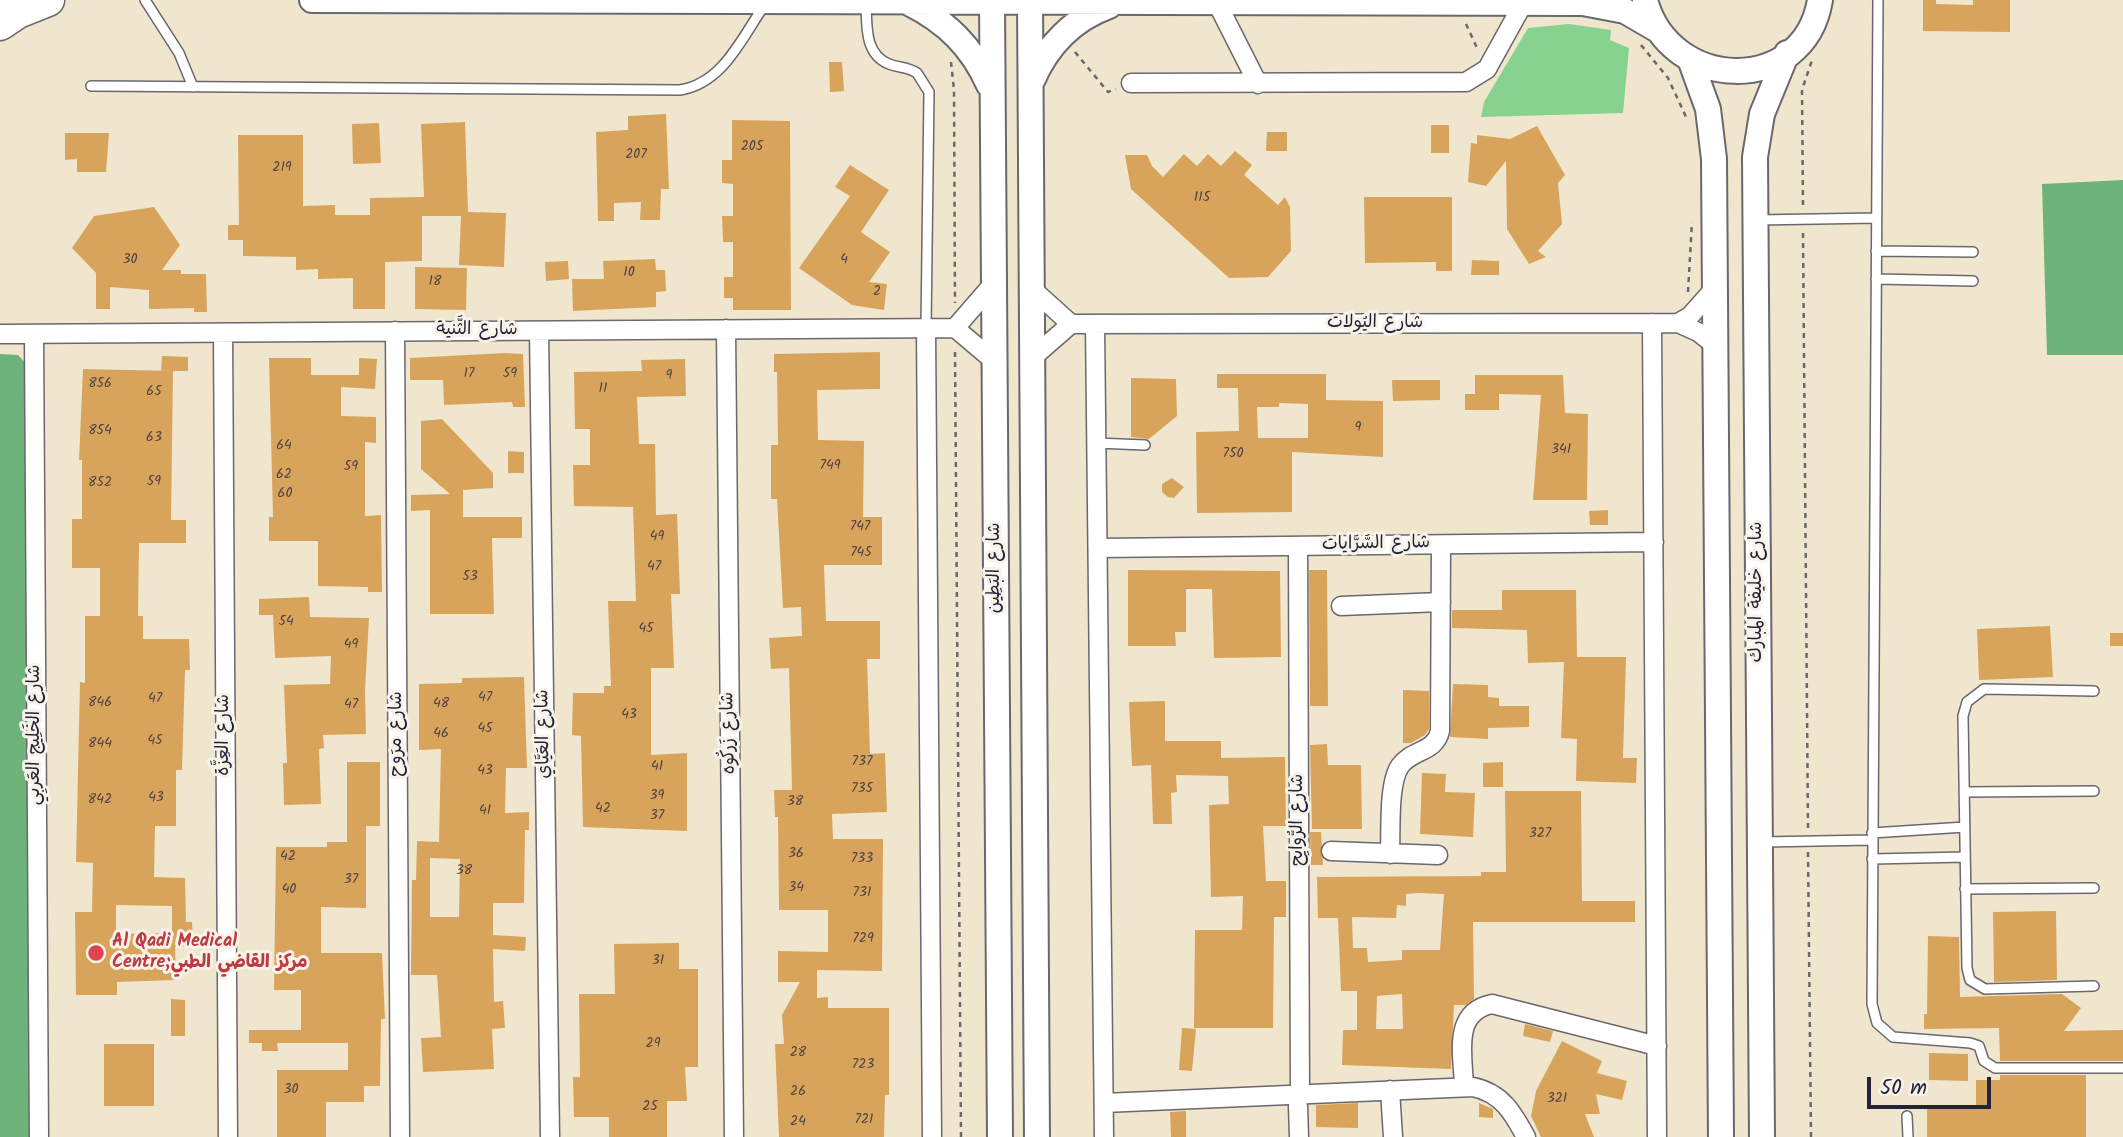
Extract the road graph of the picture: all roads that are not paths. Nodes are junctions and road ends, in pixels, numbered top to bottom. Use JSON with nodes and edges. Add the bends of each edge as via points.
{"nodes":[{"id":1,"x":0,"y":0,"type":"edge"},
{"id":2,"x":15,"y":0,"type":"edge"},
{"id":3,"x":48,"y":0,"type":"edge"},
{"id":4,"x":145,"y":0,"type":"edge"},
{"id":5,"x":312,"y":0,"type":"edge"},
{"id":6,"x":1645,"y":0,"type":"edge"},
{"id":7,"x":1820,"y":0,"type":"edge"},
{"id":8,"x":1878,"y":0,"type":"edge"},
{"id":9,"x":767,"y":1,"type":"edge"},
{"id":10,"x":866,"y":1,"type":"edge"},
{"id":11,"x":905,"y":1,"type":"edge"},
{"id":12,"x":992,"y":1,"type":"edge"},
{"id":13,"x":1030,"y":1,"type":"edge"},
{"id":14,"x":1117,"y":3,"type":"junction"},
{"id":15,"x":1217,"y":3,"type":"junction"},
{"id":16,"x":1524,"y":4,"type":"junction"},
{"id":17,"x":0,"y":24,"type":"edge"},
{"id":18,"x":1649,"y":38,"type":"junction"},
{"id":19,"x":1787,"y":53,"type":"junction"},
{"id":20,"x":1691,"y":62,"type":"junction"},
{"id":21,"x":1132,"y":83,"type":"road end"},
{"id":22,"x":1030,"y":84,"type":"junction"},
{"id":23,"x":1258,"y":84,"type":"junction"},
{"id":24,"x":91,"y":86,"type":"dead end"},
{"id":25,"x":193,"y":87,"type":"junction"},
{"id":26,"x":992,"y":92,"type":"junction"},
{"id":27,"x":1876,"y":218,"type":"junction"},
{"id":28,"x":1756,"y":220,"type":"junction"},
{"id":29,"x":1876,"y":251,"type":"junction"},
{"id":30,"x":1973,"y":252,"type":"dead end"},
{"id":31,"x":1876,"y":279,"type":"junction"},
{"id":32,"x":1973,"y":281,"type":"dead end"},
{"id":33,"x":994,"y":283,"type":"junction"},
{"id":34,"x":1031,"y":288,"type":"junction"},
{"id":35,"x":1715,"y":288,"type":"junction"},
{"id":36,"x":1684,"y":320,"type":"junction"},
{"id":37,"x":1652,"y":323,"type":"junction"},
{"id":38,"x":1072,"y":324,"type":"junction"},
{"id":39,"x":1095,"y":324,"type":"junction"},
{"id":40,"x":926,"y":328,"type":"junction"},
{"id":41,"x":955,"y":328,"type":"junction"},
{"id":42,"x":726,"y":329,"type":"junction"},
{"id":43,"x":395,"y":331,"type":"junction"},
{"id":44,"x":539,"y":331,"type":"junction"},
{"id":45,"x":223,"y":332,"type":"junction"},
{"id":46,"x":0,"y":334,"type":"edge"},
{"id":47,"x":34,"y":334,"type":"junction"},
{"id":48,"x":1716,"y":346,"type":"junction"},
{"id":49,"x":1032,"y":358,"type":"junction"},
{"id":50,"x":994,"y":361,"type":"junction"},
{"id":51,"x":1096,"y":443,"type":"junction"},
{"id":52,"x":1145,"y":445,"type":"dead end"},
{"id":53,"x":1654,"y":542,"type":"junction"},
{"id":54,"x":1441,"y":545,"type":"junction"},
{"id":55,"x":1298,"y":546,"type":"junction"},
{"id":56,"x":1098,"y":548,"type":"junction"},
{"id":57,"x":1441,"y":602,"type":"junction"},
{"id":58,"x":1341,"y":606,"type":"dead end"},
{"id":59,"x":2094,"y":691,"type":"dead end"},
{"id":60,"x":2094,"y":791,"type":"dead end"},
{"id":61,"x":1964,"y":792,"type":"junction"},
{"id":62,"x":1965,"y":827,"type":"junction"},
{"id":63,"x":1872,"y":836,"type":"junction"},
{"id":64,"x":1760,"y":842,"type":"junction"},
{"id":65,"x":1331,"y":851,"type":"dead end"},
{"id":66,"x":1390,"y":854,"type":"junction"},
{"id":67,"x":1438,"y":855,"type":"dead end"},
{"id":68,"x":1965,"y":858,"type":"junction"},
{"id":69,"x":1872,"y":859,"type":"junction"},
{"id":70,"x":2094,"y":888,"type":"dead end"},
{"id":71,"x":1965,"y":889,"type":"junction"},
{"id":72,"x":2094,"y":986,"type":"dead end"},
{"id":73,"x":1657,"y":1046,"type":"junction"},
{"id":74,"x":2123,"y":1068,"type":"edge"},
{"id":75,"x":1464,"y":1086,"type":"junction"},
{"id":76,"x":1390,"y":1090,"type":"junction"},
{"id":77,"x":1299,"y":1100,"type":"junction"},
{"id":78,"x":1104,"y":1103,"type":"junction"},
{"id":79,"x":1907,"y":1116,"type":"dead end"},
{"id":80,"x":39,"y":1137,"type":"edge"},
{"id":81,"x":228,"y":1137,"type":"edge"},
{"id":82,"x":400,"y":1137,"type":"edge"},
{"id":83,"x":550,"y":1137,"type":"edge"},
{"id":84,"x":734,"y":1137,"type":"edge"},
{"id":85,"x":932,"y":1137,"type":"edge"},
{"id":86,"x":1000,"y":1137,"type":"edge"},
{"id":87,"x":1037,"y":1137,"type":"edge"},
{"id":88,"x":1104,"y":1137,"type":"edge"},
{"id":89,"x":1299,"y":1137,"type":"edge"},
{"id":90,"x":1393,"y":1137,"type":"edge"},
{"id":91,"x":1526,"y":1137,"type":"edge"},
{"id":92,"x":1657,"y":1137,"type":"edge"},
{"id":93,"x":1721,"y":1137,"type":"edge"},
{"id":94,"x":1762,"y":1137,"type":"edge"},
{"id":95,"x":1908,"y":1137,"type":"edge"}],
"edges":[{"from":1,"to":2,"type":"main road"},
{"from":3,"to":17,"type":"highway"},
{"from":4,"to":25,"type":"lane","via":[[179,53]]},
{"from":5,"to":9,"type":"main road"},
{"from":6,"to":18,"type":"main road"},
{"from":7,"to":19,"type":"main road","via":[[1812,23]]},
{"from":8,"to":27,"type":"lane"},
{"from":9,"to":10,"type":"main road"},
{"from":9,"to":25,"type":"lane","via":[[720,70],[698,86],[680,90]]},
{"from":10,"to":11,"type":"main road"},
{"from":10,"to":40,"type":"lane","via":[[871,48],[888,64],[917,73],[929,92]]},
{"from":11,"to":12,"type":"main road"},
{"from":11,"to":26,"type":"main road","via":[[956,34],[977,61]]},
{"from":12,"to":13,"type":"main road"},
{"from":12,"to":26,"type":"main road","name":"شارع البَطِين"},
{"from":13,"to":14,"type":"main road"},
{"from":13,"to":22,"type":"main road"},
{"from":14,"to":15,"type":"main road"},
{"from":14,"to":22,"type":"main road","via":[[1087,16],[1061,36]]},
{"from":15,"to":16,"type":"main road"},
{"from":15,"to":23,"type":"street"},
{"from":16,"to":18,"type":"main road","via":[[1599,5],[1625,12]]},
{"from":16,"to":23,"type":"street","via":[[1487,69],[1474,79],[1458,83]]},
{"from":18,"to":20,"type":"main road"},
{"from":19,"to":20,"type":"main road","via":[[1758,69],[1741,72]]},
{"from":19,"to":28,"type":"main road","name":"شارع خليفة المبارك","via":[[1769,93],[1758,135]]},
{"from":20,"to":35,"type":"main road","via":[[1712,134]]},
{"from":21,"to":23,"type":"street"},
{"from":22,"to":34,"type":"main road"},
{"from":24,"to":25,"type":"lane"},
{"from":26,"to":33,"type":"main road","name":"شارع البَطِين"},
{"from":27,"to":28,"type":"lane"},
{"from":27,"to":29,"type":"lane"},
{"from":28,"to":64,"type":"main road","name":"شارع خليفة المبارك"},
{"from":29,"to":30,"type":"lane"},
{"from":29,"to":31,"type":"lane"},
{"from":31,"to":32,"type":"lane"},
{"from":31,"to":63,"type":"lane"},
{"from":33,"to":41,"type":"street"},
{"from":33,"to":50,"type":"main road","name":"شارع البَطِين"},
{"from":34,"to":38,"type":"street"},
{"from":34,"to":49,"type":"main road"},
{"from":35,"to":36,"type":"street"},
{"from":35,"to":48,"type":"main road"},
{"from":36,"to":37,"type":"street","name":"شارع اليُولات"},
{"from":36,"to":48,"type":"street","name":"شارع اليُولات"},
{"from":37,"to":39,"type":"street","name":"شارع اليُولات"},
{"from":37,"to":53,"type":"street"},
{"from":38,"to":39,"type":"street","name":"شارع اليُولات"},
{"from":38,"to":49,"type":"street"},
{"from":39,"to":51,"type":"street"},
{"from":40,"to":41,"type":"street","name":"شارع الثَّنية"},
{"from":40,"to":42,"type":"street","name":"شارع الثَّنية"},
{"from":40,"to":85,"type":"street"},
{"from":41,"to":50,"type":"street"},
{"from":42,"to":44,"type":"street","name":"شارع الثَّنية"},
{"from":42,"to":84,"type":"street","name":"شارع زَركُوه"},
{"from":43,"to":44,"type":"street","name":"شارع الثَّنية"},
{"from":43,"to":45,"type":"street","name":"شارع الثَّنية"},
{"from":43,"to":82,"type":"street","name":"شارع مرَوح"},
{"from":44,"to":83,"type":"street","name":"شارع العَيَّاي"},
{"from":45,"to":47,"type":"street","name":"شارع الثَّنية"},
{"from":45,"to":81,"type":"street","name":"شارع العِزَّة"},
{"from":46,"to":47,"type":"street","name":"شارع الثَّنية"},
{"from":47,"to":80,"type":"street","name":"شارع الخَلِيج العَربِي"},
{"from":48,"to":93,"type":"main road"},
{"from":49,"to":87,"type":"main road"},
{"from":50,"to":86,"type":"main road","name":"شارع البَطِين"},
{"from":51,"to":52,"type":"lane"},
{"from":51,"to":56,"type":"street"},
{"from":53,"to":54,"type":"street","name":"شارع السَّرَّايات"},
{"from":53,"to":73,"type":"street"},
{"from":54,"to":55,"type":"street","name":"شارع السَّرَّايات"},
{"from":54,"to":57,"type":"street"},
{"from":55,"to":56,"type":"street","name":"شارع السَّرَّايات"},
{"from":55,"to":77,"type":"street","name":"شارع الرُّوايِح"},
{"from":56,"to":78,"type":"street"},
{"from":57,"to":58,"type":"street"},
{"from":57,"to":66,"type":"street","via":[[1440,731],[1431,747],[1409,757],[1397,771]]},
{"from":59,"to":61,"type":"lane","via":[[1991,688],[1972,696],[1963,716]]},
{"from":60,"to":61,"type":"lane"},
{"from":61,"to":62,"type":"lane"},
{"from":62,"to":63,"type":"lane"},
{"from":62,"to":68,"type":"lane"},
{"from":63,"to":64,"type":"lane"},
{"from":63,"to":69,"type":"lane"},
{"from":64,"to":94,"type":"main road","name":"شارع خليفة المبارك"},
{"from":65,"to":66,"type":"street"},
{"from":66,"to":67,"type":"street"},
{"from":68,"to":69,"type":"lane"},
{"from":68,"to":71,"type":"lane"},
{"from":69,"to":74,"type":"lane","via":[[1871,995],[1877,1023],[1884,1031],[1893,1037],[1979,1046],[1984,1060],[1995,1068]]},
{"from":70,"to":71,"type":"lane"},
{"from":71,"to":72,"type":"lane","via":[[1967,968],[1974,984],[1985,989]]},
{"from":73,"to":75,"type":"street","via":[[1492,1004],[1475,1010],[1463,1025]]},
{"from":73,"to":92,"type":"street"},
{"from":75,"to":76,"type":"street"},
{"from":75,"to":91,"type":"street","via":[[1498,1097]]},
{"from":76,"to":77,"type":"street"},
{"from":76,"to":90,"type":"street"},
{"from":77,"to":78,"type":"street"},
{"from":77,"to":89,"type":"street","name":"شارع الرُّوايِح"},
{"from":78,"to":88,"type":"street"},
{"from":79,"to":95,"type":"lane"}]}
